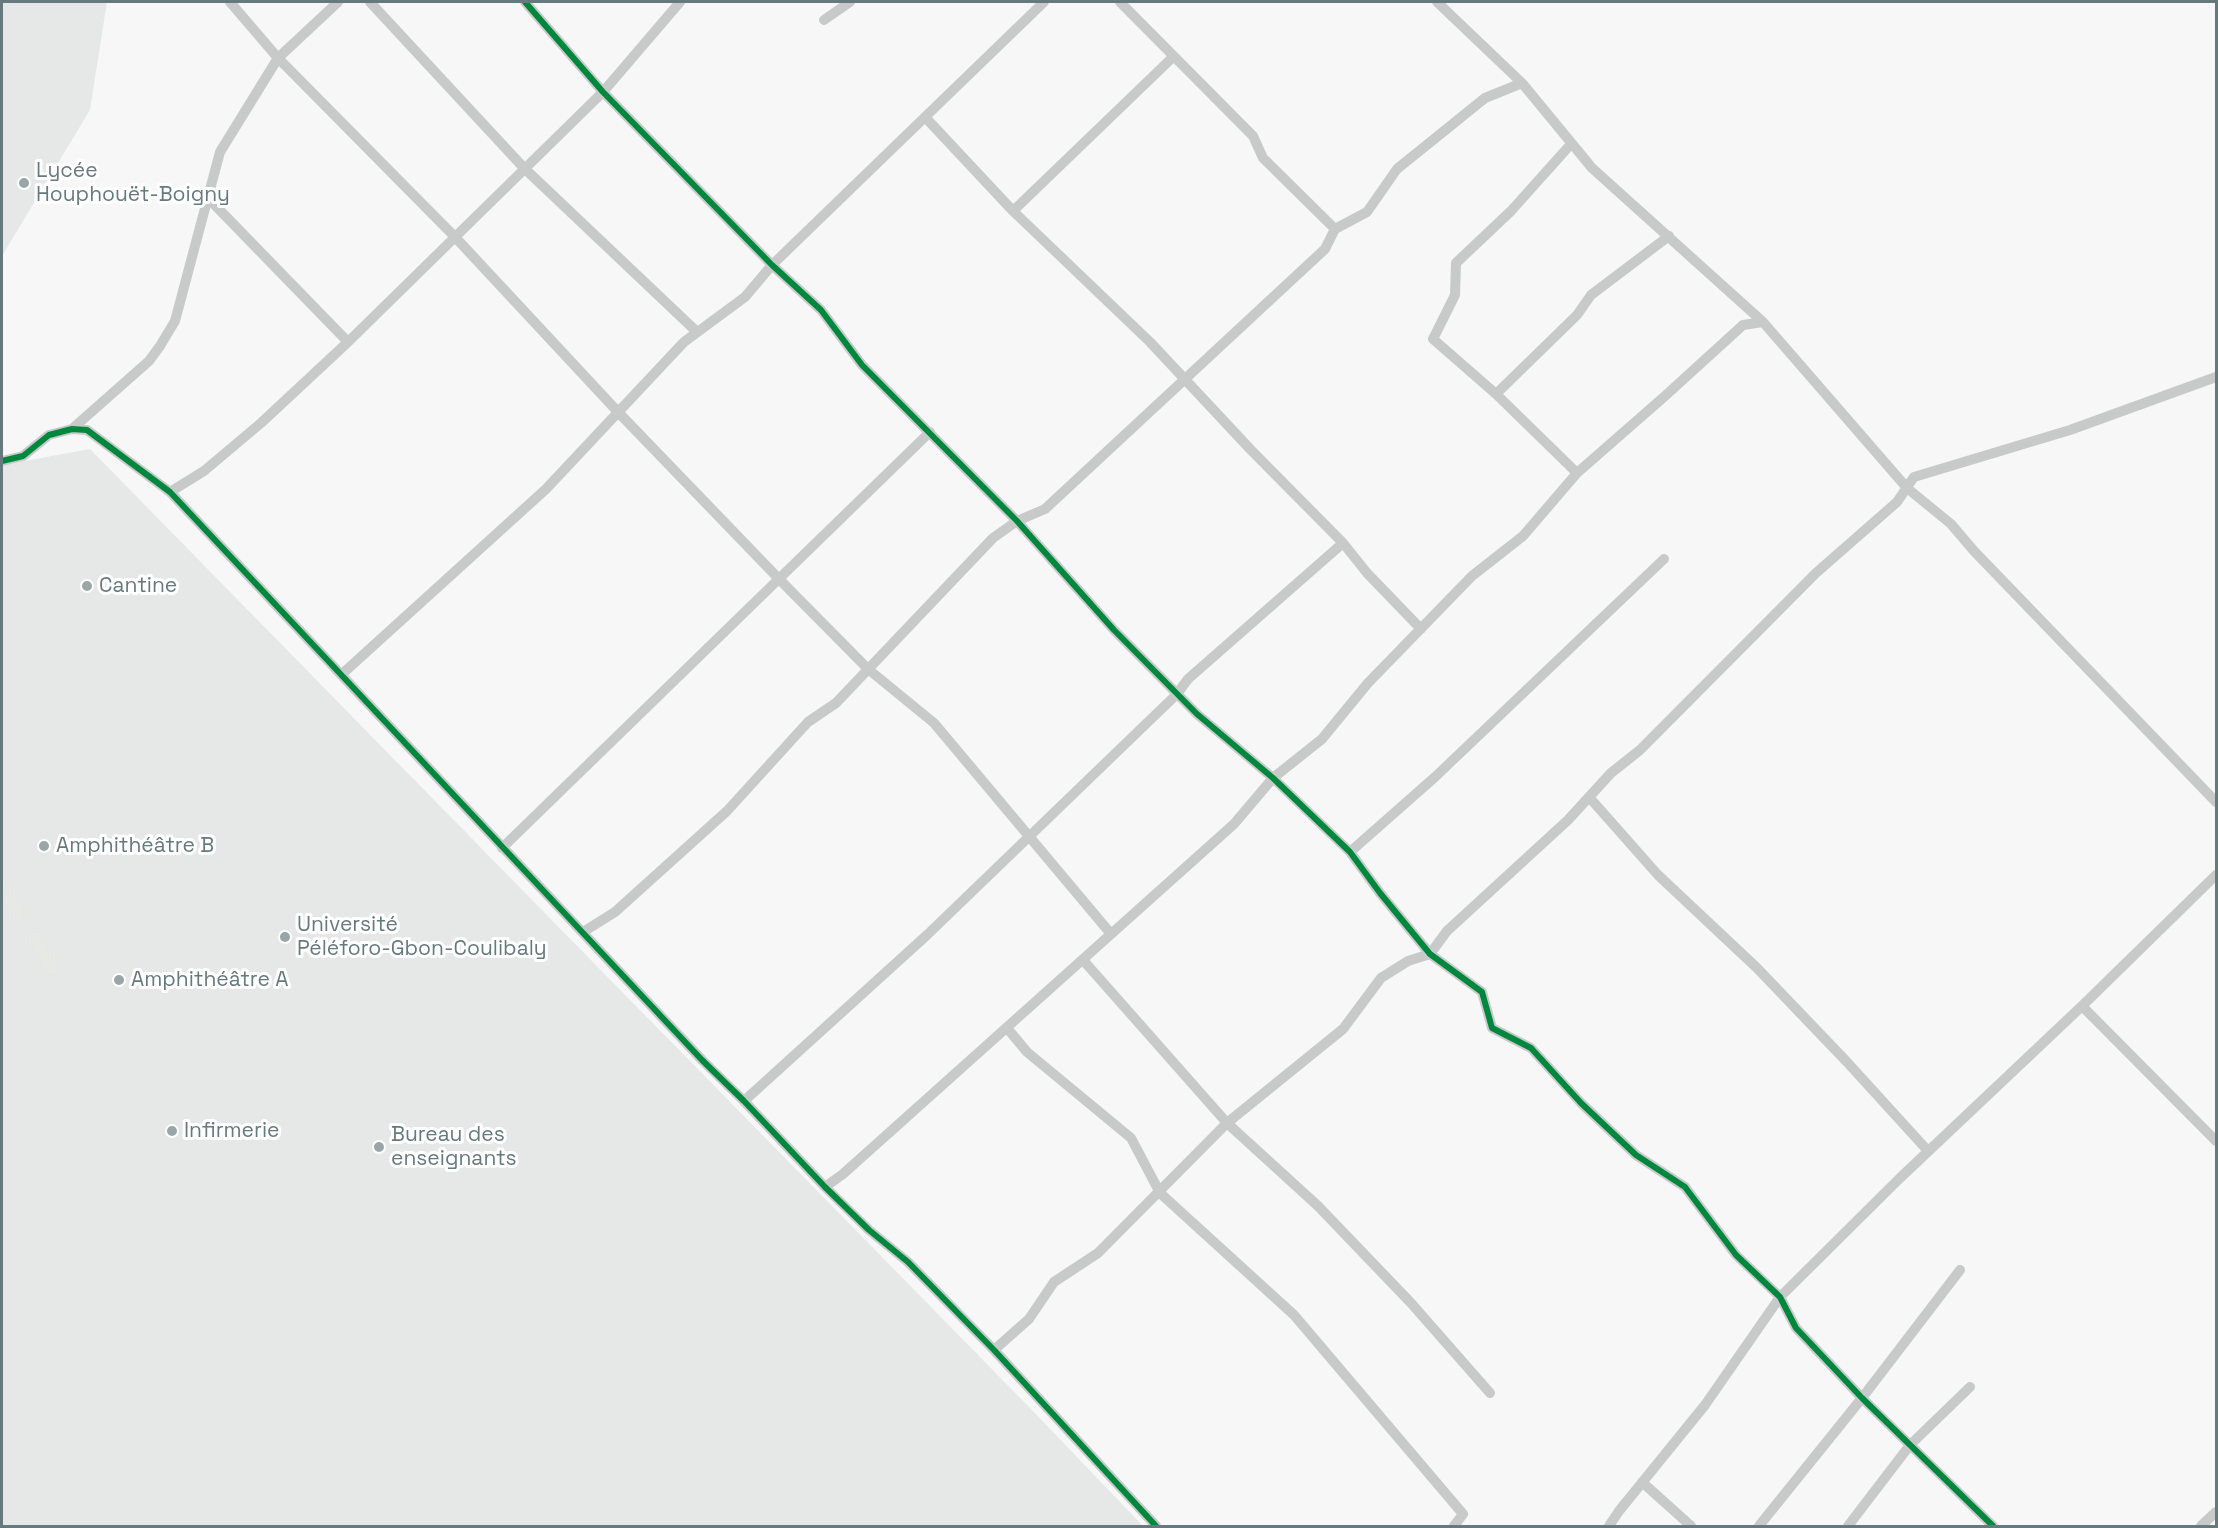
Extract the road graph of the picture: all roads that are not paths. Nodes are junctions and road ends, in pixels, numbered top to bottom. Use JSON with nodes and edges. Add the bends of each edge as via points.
{"nodes":[{"id":1,"x":230,"y":2,"type":"edge"},
{"id":2,"x":338,"y":2,"type":"edge"},
{"id":3,"x":369,"y":2,"type":"edge"},
{"id":4,"x":525,"y":2,"type":"edge"},
{"id":5,"x":680,"y":2,"type":"edge"},
{"id":6,"x":850,"y":2,"type":"edge"},
{"id":7,"x":1044,"y":2,"type":"edge"},
{"id":8,"x":1120,"y":2,"type":"edge"},
{"id":9,"x":1437,"y":2,"type":"edge"},
{"id":10,"x":824,"y":20,"type":"dead end"},
{"id":11,"x":1173,"y":57,"type":"junction"},
{"id":12,"x":278,"y":58,"type":"junction"},
{"id":13,"x":1522,"y":83,"type":"junction"},
{"id":14,"x":603,"y":92,"type":"junction"},
{"id":15,"x":925,"y":117,"type":"junction"},
{"id":16,"x":1571,"y":144,"type":"junction"},
{"id":17,"x":524,"y":168,"type":"junction"},
{"id":18,"x":208,"y":198,"type":"junction"},
{"id":19,"x":1013,"y":211,"type":"junction"},
{"id":20,"x":1335,"y":229,"type":"junction"},
{"id":21,"x":1670,"y":236,"type":"junction"},
{"id":22,"x":455,"y":237,"type":"junction"},
{"id":23,"x":772,"y":265,"type":"junction"},
{"id":24,"x":1763,"y":322,"type":"junction"},
{"id":25,"x":697,"y":332,"type":"junction"},
{"id":26,"x":348,"y":342,"type":"junction"},
{"id":27,"x":2217,"y":377,"type":"edge"},
{"id":28,"x":1184,"y":380,"type":"junction"},
{"id":29,"x":1496,"y":394,"type":"junction"},
{"id":30,"x":618,"y":412,"type":"junction"},
{"id":31,"x":72,"y":429,"type":"junction"},
{"id":32,"x":930,"y":432,"type":"junction"},
{"id":33,"x":2,"y":461,"type":"edge"},
{"id":34,"x":1577,"y":473,"type":"junction"},
{"id":35,"x":1907,"y":488,"type":"junction"},
{"id":36,"x":170,"y":492,"type":"junction"},
{"id":37,"x":1017,"y":521,"type":"junction"},
{"id":38,"x":1343,"y":543,"type":"junction"},
{"id":39,"x":1664,"y":559,"type":"dead end"},
{"id":40,"x":779,"y":579,"type":"junction"},
{"id":41,"x":1421,"y":629,"type":"junction"},
{"id":42,"x":868,"y":669,"type":"junction"},
{"id":43,"x":341,"y":675,"type":"junction"},
{"id":44,"x":1177,"y":694,"type":"junction"},
{"id":45,"x":1273,"y":778,"type":"junction"},
{"id":46,"x":1589,"y":797,"type":"junction"},
{"id":47,"x":2217,"y":802,"type":"edge"},
{"id":48,"x":1030,"y":836,"type":"junction"},
{"id":49,"x":502,"y":848,"type":"junction"},
{"id":50,"x":1350,"y":852,"type":"junction"},
{"id":51,"x":2217,"y":875,"type":"edge"},
{"id":52,"x":583,"y":932,"type":"junction"},
{"id":53,"x":1112,"y":934,"type":"junction"},
{"id":54,"x":1430,"y":954,"type":"junction"},
{"id":55,"x":1083,"y":960,"type":"junction"},
{"id":56,"x":2082,"y":1006,"type":"junction"},
{"id":57,"x":1007,"y":1028,"type":"junction"},
{"id":58,"x":744,"y":1101,"type":"junction"},
{"id":59,"x":1227,"y":1123,"type":"junction"},
{"id":60,"x":2217,"y":1141,"type":"edge"},
{"id":61,"x":1928,"y":1151,"type":"junction"},
{"id":62,"x":825,"y":1187,"type":"junction"},
{"id":63,"x":1160,"y":1193,"type":"junction"},
{"id":64,"x":1960,"y":1269,"type":"dead end"},
{"id":65,"x":1780,"y":1297,"type":"junction"},
{"id":66,"x":994,"y":1350,"type":"junction"},
{"id":67,"x":1970,"y":1387,"type":"dead end"},
{"id":68,"x":1490,"y":1393,"type":"dead end"},
{"id":69,"x":1862,"y":1398,"type":"junction"},
{"id":70,"x":1910,"y":1445,"type":"junction"},
{"id":71,"x":1642,"y":1482,"type":"junction"},
{"id":72,"x":2217,"y":1512,"type":"edge"},
{"id":73,"x":1156,"y":1527,"type":"edge"},
{"id":74,"x":1454,"y":1527,"type":"edge"},
{"id":75,"x":1609,"y":1527,"type":"edge"},
{"id":76,"x":1691,"y":1527,"type":"edge"},
{"id":77,"x":1759,"y":1527,"type":"edge"},
{"id":78,"x":1848,"y":1527,"type":"edge"},
{"id":79,"x":1993,"y":1527,"type":"edge"},
{"id":80,"x":2201,"y":1527,"type":"edge"}],
"edges":[{"from":1,"to":12,"type":"street"},
{"from":2,"to":12,"type":"street"},
{"from":3,"to":17,"type":"street"},
{"from":4,"to":14,"type":"street"},
{"from":5,"to":14,"type":"street"},
{"from":6,"to":10,"type":"street"},
{"from":7,"to":15,"type":"street"},
{"from":8,"to":11,"type":"street"},
{"from":9,"to":13,"type":"street"},
{"from":11,"to":19,"type":"street"},
{"from":11,"to":20,"type":"street","via":[[1253,136],[1263,158]]},
{"from":12,"to":18,"type":"street","via":[[220,152]]},
{"from":12,"to":22,"type":"street"},
{"from":13,"to":16,"type":"street"},
{"from":13,"to":20,"type":"street","via":[[1485,98],[1397,169],[1367,212]]},
{"from":14,"to":17,"type":"street"},
{"from":14,"to":23,"type":"street"},
{"from":15,"to":19,"type":"street"},
{"from":15,"to":23,"type":"street"},
{"from":16,"to":21,"type":"street","via":[[1592,168]]},
{"from":16,"to":29,"type":"street","via":[[1456,263],[1455,295],[1432,339]]},
{"from":17,"to":22,"type":"street"},
{"from":17,"to":25,"type":"street"},
{"from":18,"to":26,"type":"street"},
{"from":18,"to":31,"type":"street","via":[[175,321],[149,361]]},
{"from":19,"to":28,"type":"street","via":[[1150,342]]},
{"from":20,"to":28,"type":"street","via":[[1325,249]]},
{"from":21,"to":24,"type":"street"},
{"from":21,"to":29,"type":"street","via":[[1591,295],[1577,315]]},
{"from":22,"to":26,"type":"street"},
{"from":22,"to":30,"type":"street"},
{"from":23,"to":25,"type":"street","via":[[745,297]]},
{"from":23,"to":32,"type":"street","via":[[822,310],[862,365]]},
{"from":24,"to":34,"type":"street","via":[[1743,325]]},
{"from":24,"to":35,"type":"street"},
{"from":25,"to":30,"type":"street"},
{"from":26,"to":36,"type":"street","via":[[261,423],[204,471]]},
{"from":27,"to":35,"type":"street","via":[[2070,430],[1914,477]]},
{"from":28,"to":37,"type":"street","via":[[1045,508]]},
{"from":28,"to":38,"type":"street"},
{"from":29,"to":34,"type":"street"},
{"from":30,"to":40,"type":"street"},
{"from":30,"to":43,"type":"street","via":[[546,489]]},
{"from":31,"to":33,"type":"street","via":[[48,435],[23,456]]},
{"from":31,"to":36,"type":"street","via":[[87,430]]},
{"from":32,"to":37,"type":"street"},
{"from":32,"to":40,"type":"street"},
{"from":34,"to":41,"type":"street","via":[[1523,536],[1472,576]]},
{"from":35,"to":46,"type":"street","via":[[1897,502],[1816,573]]},
{"from":35,"to":47,"type":"street","via":[[1951,524]]},
{"from":36,"to":43,"type":"street"},
{"from":37,"to":42,"type":"street","via":[[993,538]]},
{"from":37,"to":44,"type":"street"},
{"from":38,"to":41,"type":"street"},
{"from":38,"to":44,"type":"street","via":[[1188,679]]},
{"from":39,"to":50,"type":"street","via":[[1435,777]]},
{"from":40,"to":42,"type":"street"},
{"from":40,"to":49,"type":"street"},
{"from":41,"to":45,"type":"street","via":[[1368,683],[1322,739]]},
{"from":42,"to":48,"type":"street","via":[[934,723]]},
{"from":42,"to":52,"type":"street","via":[[836,703],[808,722],[727,811],[615,912]]},
{"from":43,"to":49,"type":"street"},
{"from":44,"to":45,"type":"street"},
{"from":44,"to":48,"type":"street"},
{"from":45,"to":50,"type":"street"},
{"from":45,"to":53,"type":"street","via":[[1234,824]]},
{"from":46,"to":54,"type":"street","via":[[1447,931]]},
{"from":46,"to":61,"type":"street","via":[[1658,875],[1757,968]]},
{"from":48,"to":53,"type":"street"},
{"from":48,"to":58,"type":"street"},
{"from":49,"to":52,"type":"street"},
{"from":50,"to":54,"type":"street"},
{"from":51,"to":56,"type":"street"},
{"from":52,"to":58,"type":"street"},
{"from":53,"to":55,"type":"street"},
{"from":54,"to":59,"type":"street","via":[[1408,961],[1381,978],[1343,1029]]},
{"from":54,"to":65,"type":"street","via":[[1482,992],[1492,1028],[1531,1048],[1636,1155],[1685,1187],[1736,1255]]},
{"from":55,"to":57,"type":"street"},
{"from":55,"to":59,"type":"street"},
{"from":56,"to":60,"type":"street"},
{"from":56,"to":61,"type":"street"},
{"from":57,"to":62,"type":"street"},
{"from":57,"to":63,"type":"street","via":[[1027,1052],[1131,1138]]},
{"from":58,"to":62,"type":"street"},
{"from":59,"to":63,"type":"street"},
{"from":59,"to":68,"type":"street","via":[[1318,1206]]},
{"from":61,"to":65,"type":"street"},
{"from":62,"to":66,"type":"street","via":[[908,1262]]},
{"from":63,"to":66,"type":"street","via":[[1098,1253],[1054,1282],[1029,1319]]},
{"from":63,"to":74,"type":"street","via":[[1294,1315],[1462,1514]]},
{"from":64,"to":69,"type":"street"},
{"from":65,"to":69,"type":"street","via":[[1796,1328]]},
{"from":65,"to":71,"type":"street","via":[[1705,1406]]},
{"from":66,"to":73,"type":"street"},
{"from":67,"to":70,"type":"street"},
{"from":69,"to":70,"type":"street"},
{"from":69,"to":77,"type":"street"},
{"from":70,"to":78,"type":"street"},
{"from":70,"to":79,"type":"street"},
{"from":71,"to":75,"type":"street"},
{"from":71,"to":76,"type":"street"},
{"from":72,"to":80,"type":"street"}]}
